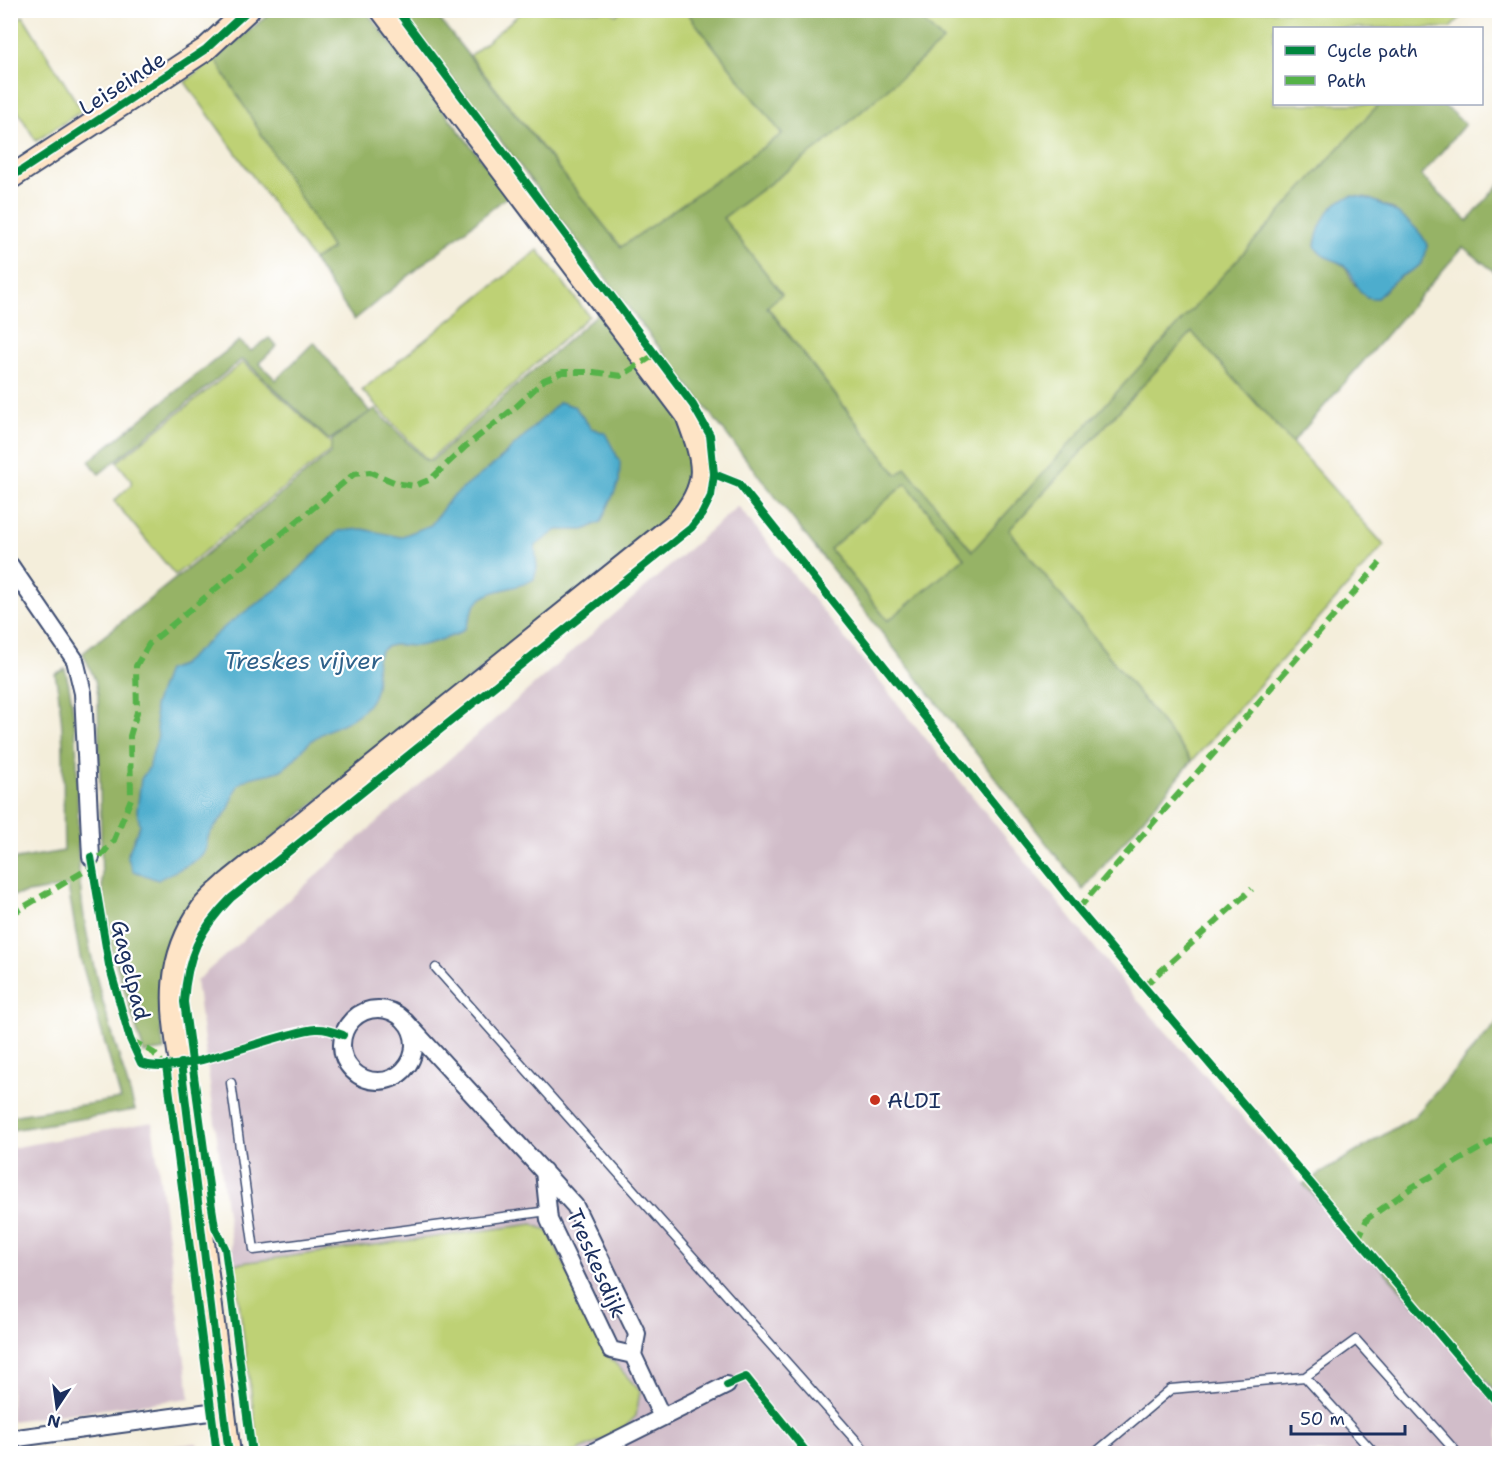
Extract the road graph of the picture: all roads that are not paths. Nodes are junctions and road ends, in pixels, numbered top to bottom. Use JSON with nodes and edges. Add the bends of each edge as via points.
{"nodes":[{"id":1,"x":248,"y":10,"type":"edge"},
{"id":2,"x":382,"y":10,"type":"edge"},
{"id":3,"x":10,"y":178,"type":"edge"},
{"id":4,"x":10,"y":565,"type":"edge"},
{"id":5,"x":91,"y":857,"type":"dead end"},
{"id":6,"x":436,"y":968,"type":"dead end"},
{"id":7,"x":405,"y":1021,"type":"junction"},
{"id":8,"x":445,"y":1064,"type":"junction"},
{"id":9,"x":403,"y":1070,"type":"junction"},
{"id":10,"x":231,"y":1083,"type":"dead end"},
{"id":11,"x":543,"y":1172,"type":"junction"},
{"id":12,"x":548,"y":1211,"type":"junction"},
{"id":13,"x":633,"y":1355,"type":"junction"},
{"id":14,"x":1305,"y":1377,"type":"junction"},
{"id":15,"x":727,"y":1385,"type":"dead end"},
{"id":16,"x":224,"y":1410,"type":"junction"},
{"id":17,"x":662,"y":1417,"type":"junction"},
{"id":18,"x":10,"y":1439,"type":"edge"},
{"id":19,"x":229,"y":1454,"type":"edge"},
{"id":20,"x":589,"y":1454,"type":"edge"},
{"id":21,"x":868,"y":1454,"type":"edge"},
{"id":22,"x":1094,"y":1454,"type":"edge"},
{"id":23,"x":1375,"y":1454,"type":"edge"},
{"id":24,"x":1458,"y":1454,"type":"edge"}],
"edges":[{"from":1,"to":3,"type":"street","name":"Leiseinde","via":[[206,49]]},
{"from":2,"to":16,"type":"street","via":[[687,415],[703,457],[701,480],[695,499],[677,524],[232,880],[202,909],[182,948],[172,985]]},
{"from":4,"to":5,"type":"street","via":[[75,660],[83,693]]},
{"from":6,"to":21,"type":"lane"},
{"from":7,"to":8,"type":"street","name":"Treskesdijk"},
{"from":7,"to":9,"type":"street","via":[[411,1030],[413,1051]]},
{"from":7,"to":9,"type":"street","name":"Treskesdijk","via":[[387,1010],[365,1011],[348,1025],[342,1045],[348,1065],[364,1078],[385,1080]]},
{"from":8,"to":9,"type":"street","name":"Treskesdijk","via":[[423,1064]]},
{"from":8,"to":11,"type":"street","name":"Treskesdijk"},
{"from":10,"to":12,"type":"lane","via":[[254,1250]]},
{"from":11,"to":12,"type":"street","name":"Treskesdijk"},
{"from":11,"to":13,"type":"street","name":"Treskesdijk","via":[[575,1206],[638,1334]]},
{"from":12,"to":13,"type":"street","name":"Treskesdijk","via":[[611,1350]]},
{"from":13,"to":17,"type":"street","name":"Treskesdijk"},
{"from":14,"to":22,"type":"lane","via":[[1170,1389]]},
{"from":14,"to":23,"type":"lane"},
{"from":14,"to":24,"type":"lane","via":[[1356,1340]]},
{"from":15,"to":17,"type":"street"},
{"from":16,"to":18,"type":"street"},
{"from":16,"to":19,"type":"street"},
{"from":17,"to":20,"type":"street"}]}
